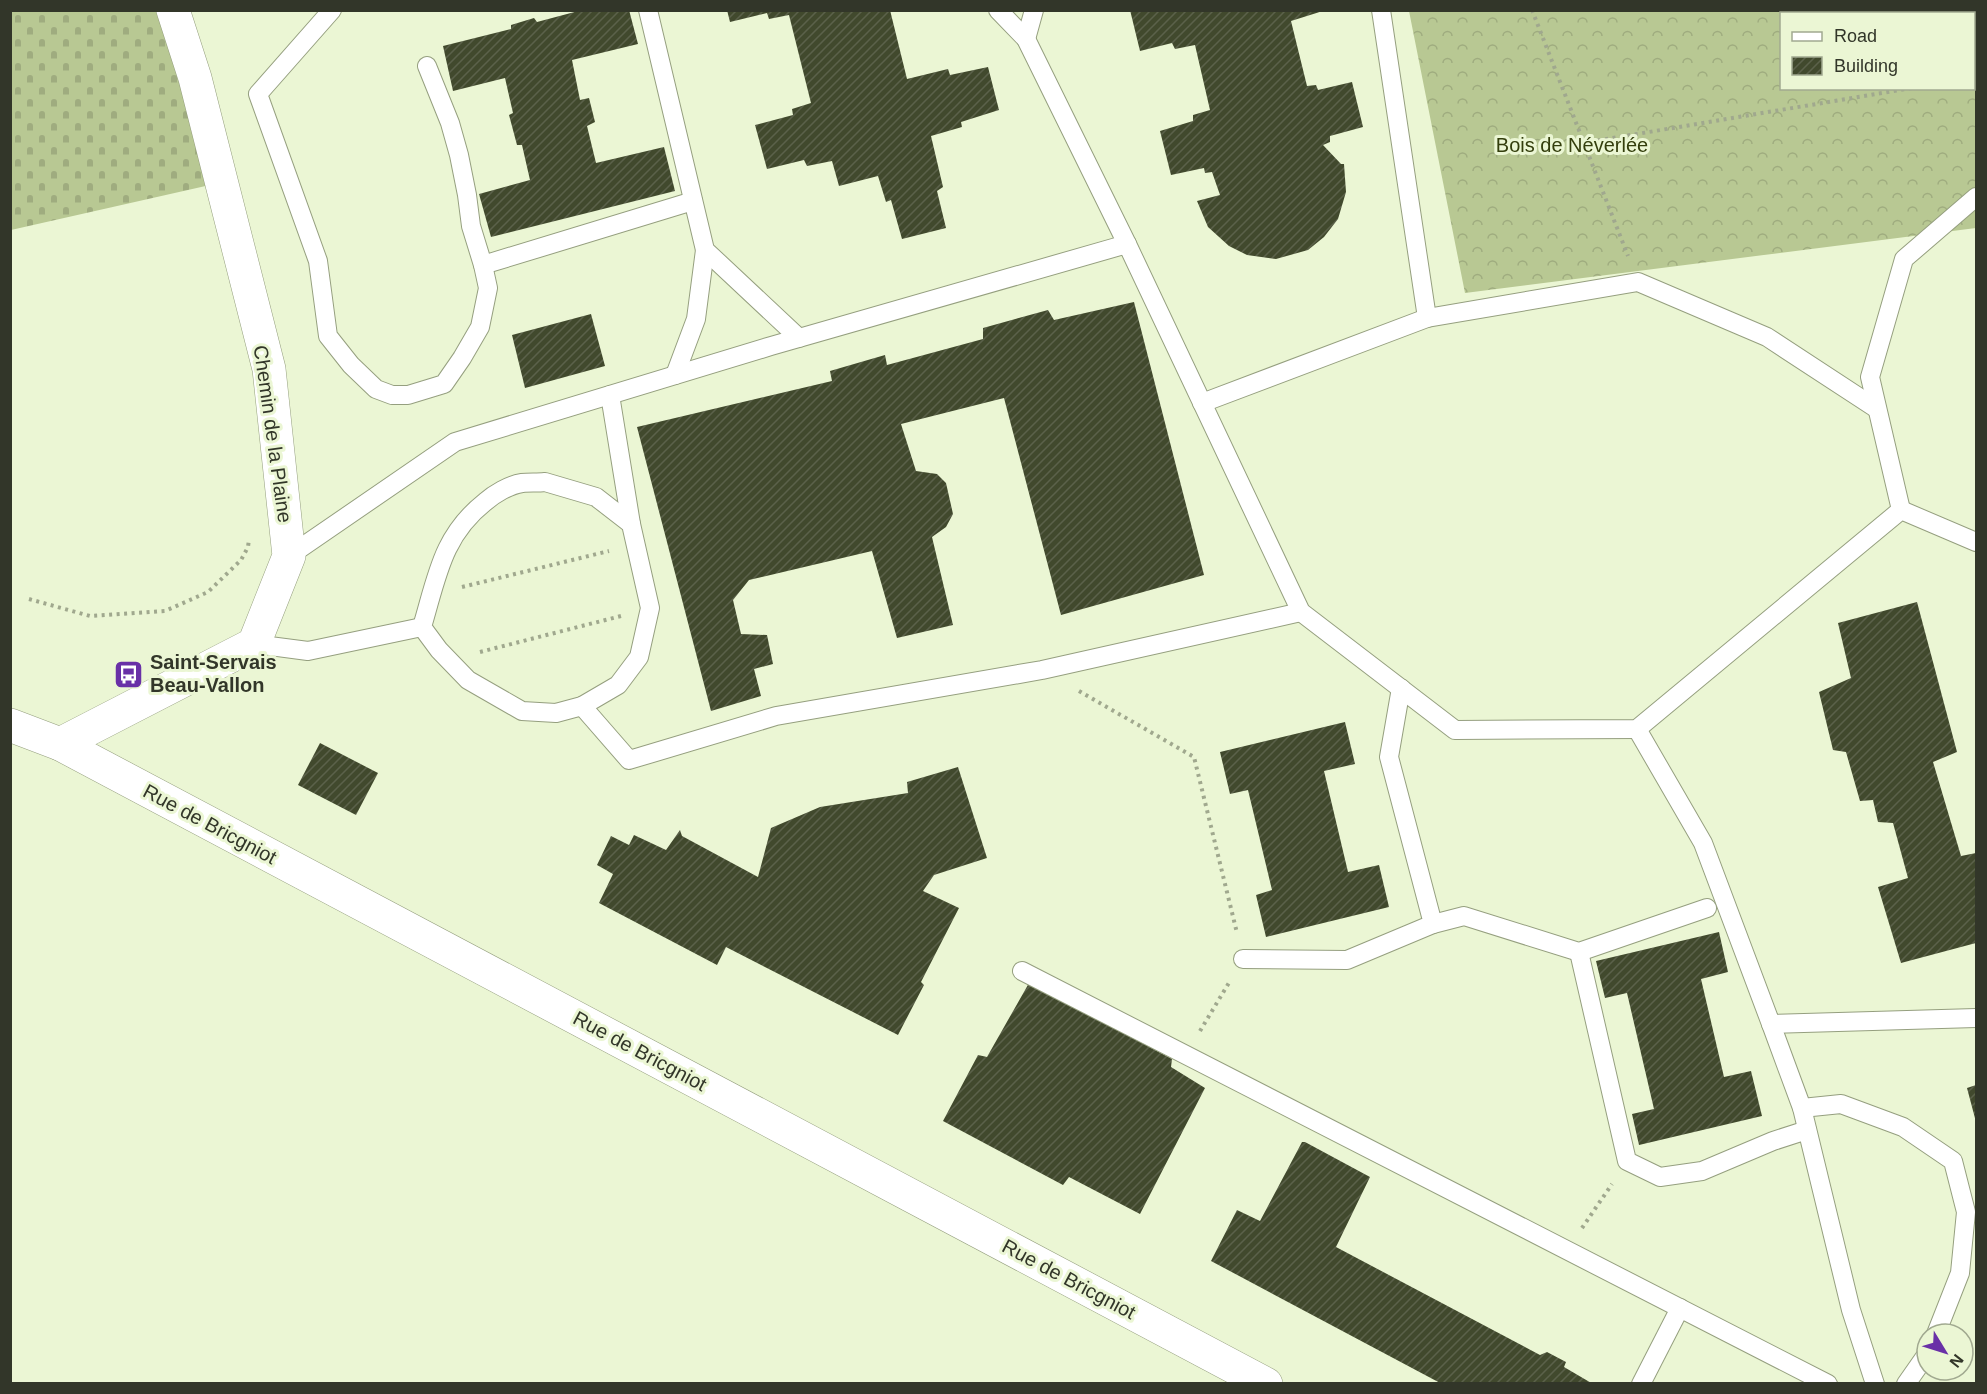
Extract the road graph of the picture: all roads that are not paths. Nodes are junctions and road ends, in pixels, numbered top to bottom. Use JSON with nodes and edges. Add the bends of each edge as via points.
{"nodes":[{"id":1,"x":172,"y":10,"type":"edge"},
{"id":2,"x":333,"y":10,"type":"edge"},
{"id":3,"x":648,"y":10,"type":"edge"},
{"id":4,"x":998,"y":10,"type":"edge"},
{"id":5,"x":1034,"y":10,"type":"edge"},
{"id":6,"x":1381,"y":10,"type":"edge"},
{"id":7,"x":1026,"y":39,"type":"junction"},
{"id":8,"x":427,"y":66,"type":"dead end"},
{"id":9,"x":1977,"y":197,"type":"edge"},
{"id":10,"x":693,"y":201,"type":"junction"},
{"id":11,"x":1127,"y":244,"type":"junction"},
{"id":12,"x":705,"y":250,"type":"junction"},
{"id":13,"x":483,"y":265,"type":"junction"},
{"id":14,"x":1427,"y":318,"type":"junction"},
{"id":15,"x":799,"y":338,"type":"junction"},
{"id":16,"x":675,"y":375,"type":"junction"},
{"id":17,"x":610,"y":395,"type":"junction"},
{"id":18,"x":1202,"y":403,"type":"junction"},
{"id":19,"x":1877,"y":409,"type":"junction"},
{"id":20,"x":1901,"y":510,"type":"junction"},
{"id":21,"x":631,"y":524,"type":"junction"},
{"id":22,"x":1977,"y":542,"type":"edge"},
{"id":23,"x":289,"y":556,"type":"junction"},
{"id":24,"x":1301,"y":612,"type":"junction"},
{"id":25,"x":422,"y":627,"type":"junction"},
{"id":26,"x":254,"y":644,"type":"junction"},
{"id":27,"x":1401,"y":688,"type":"junction"},
{"id":28,"x":582,"y":706,"type":"junction"},
{"id":29,"x":10,"y":725,"type":"edge"},
{"id":30,"x":1636,"y":729,"type":"junction"},
{"id":31,"x":60,"y":744,"type":"junction"},
{"id":32,"x":1707,"y":908,"type":"dead end"},
{"id":33,"x":1433,"y":924,"type":"junction"},
{"id":34,"x":1579,"y":952,"type":"junction"},
{"id":35,"x":1243,"y":959,"type":"road end"},
{"id":36,"x":1022,"y":970,"type":"dead end"},
{"id":37,"x":1977,"y":1018,"type":"edge"},
{"id":38,"x":1771,"y":1024,"type":"junction"},
{"id":39,"x":1802,"y":1108,"type":"junction"},
{"id":40,"x":1807,"y":1130,"type":"junction"},
{"id":41,"x":1680,"y":1308,"type":"junction"},
{"id":42,"x":1941,"y":1322,"type":"edge"},
{"id":43,"x":1915,"y":1371,"type":"edge"},
{"id":44,"x":1266,"y":1383,"type":"edge"},
{"id":45,"x":1641,"y":1383,"type":"edge"},
{"id":46,"x":1828,"y":1383,"type":"edge"},
{"id":47,"x":1875,"y":1383,"type":"edge"},
{"id":48,"x":1906,"y":1383,"type":"edge"}],
"edges":[{"from":1,"to":23,"type":"street","name":"Chemin de la Plaine","via":[[195,78],[269,369]]},
{"from":2,"to":13,"type":"lane","via":[[258,94],[318,261],[328,336],[363,378],[384,392],[408,395],[444,384],[480,327],[488,288]]},
{"from":3,"to":10,"type":"lane"},
{"from":4,"to":7,"type":"lane"},
{"from":5,"to":7,"type":"lane"},
{"from":6,"to":14,"type":"lane"},
{"from":7,"to":11,"type":"lane"},
{"from":8,"to":13,"type":"lane","via":[[450,123]]},
{"from":9,"to":19,"type":"lane","via":[[1904,259],[1870,377]]},
{"from":10,"to":12,"type":"lane"},
{"from":10,"to":13,"type":"lane"},
{"from":11,"to":15,"type":"lane"},
{"from":11,"to":18,"type":"lane"},
{"from":12,"to":15,"type":"lane"},
{"from":12,"to":16,"type":"lane","via":[[696,319]]},
{"from":14,"to":18,"type":"lane"},
{"from":14,"to":19,"type":"lane","via":[[1638,282],[1767,337]]},
{"from":15,"to":16,"type":"lane"},
{"from":16,"to":17,"type":"lane"},
{"from":17,"to":21,"type":"lane"},
{"from":17,"to":23,"type":"lane","via":[[455,442]]},
{"from":18,"to":24,"type":"lane"},
{"from":19,"to":20,"type":"lane"},
{"from":20,"to":22,"type":"lane"},
{"from":20,"to":30,"type":"lane"},
{"from":21,"to":25,"type":"lane","via":[[596,497],[545,482],[520,483],[493,495],[468,515],[449,542]]},
{"from":21,"to":28,"type":"lane","via":[[650,608],[639,657],[618,685]]},
{"from":23,"to":26,"type":"street","name":"Chemin de la Plaine"},
{"from":24,"to":27,"type":"lane"},
{"from":24,"to":28,"type":"lane","via":[[1042,670],[776,716],[629,760]]},
{"from":25,"to":26,"type":"lane","via":[[308,651]]},
{"from":25,"to":28,"type":"lane","via":[[468,680],[522,711],[556,713]]},
{"from":26,"to":31,"type":"street"},
{"from":27,"to":30,"type":"lane","via":[[1455,730]]},
{"from":27,"to":33,"type":"lane","via":[[1389,757]]},
{"from":29,"to":31,"type":"street","name":"Rue de Bricgniot"},
{"from":30,"to":38,"type":"lane","via":[[1703,843]]},
{"from":31,"to":44,"type":"street","name":"Rue de Bricgniot"},
{"from":32,"to":34,"type":"lane"},
{"from":33,"to":34,"type":"lane","via":[[1464,916]]},
{"from":33,"to":35,"type":"lane","via":[[1347,960]]},
{"from":34,"to":40,"type":"lane","via":[[1627,1161],[1660,1177],[1702,1171]]},
{"from":36,"to":41,"type":"lane"},
{"from":37,"to":38,"type":"lane"},
{"from":38,"to":39,"type":"lane"},
{"from":39,"to":40,"type":"lane"},
{"from":39,"to":42,"type":"lane","via":[[1841,1104],[1903,1127],[1953,1161],[1966,1212],[1960,1273]]},
{"from":40,"to":47,"type":"lane","via":[[1851,1310]]},
{"from":41,"to":45,"type":"lane"},
{"from":41,"to":46,"type":"lane"},
{"from":43,"to":48,"type":"lane"}]}
